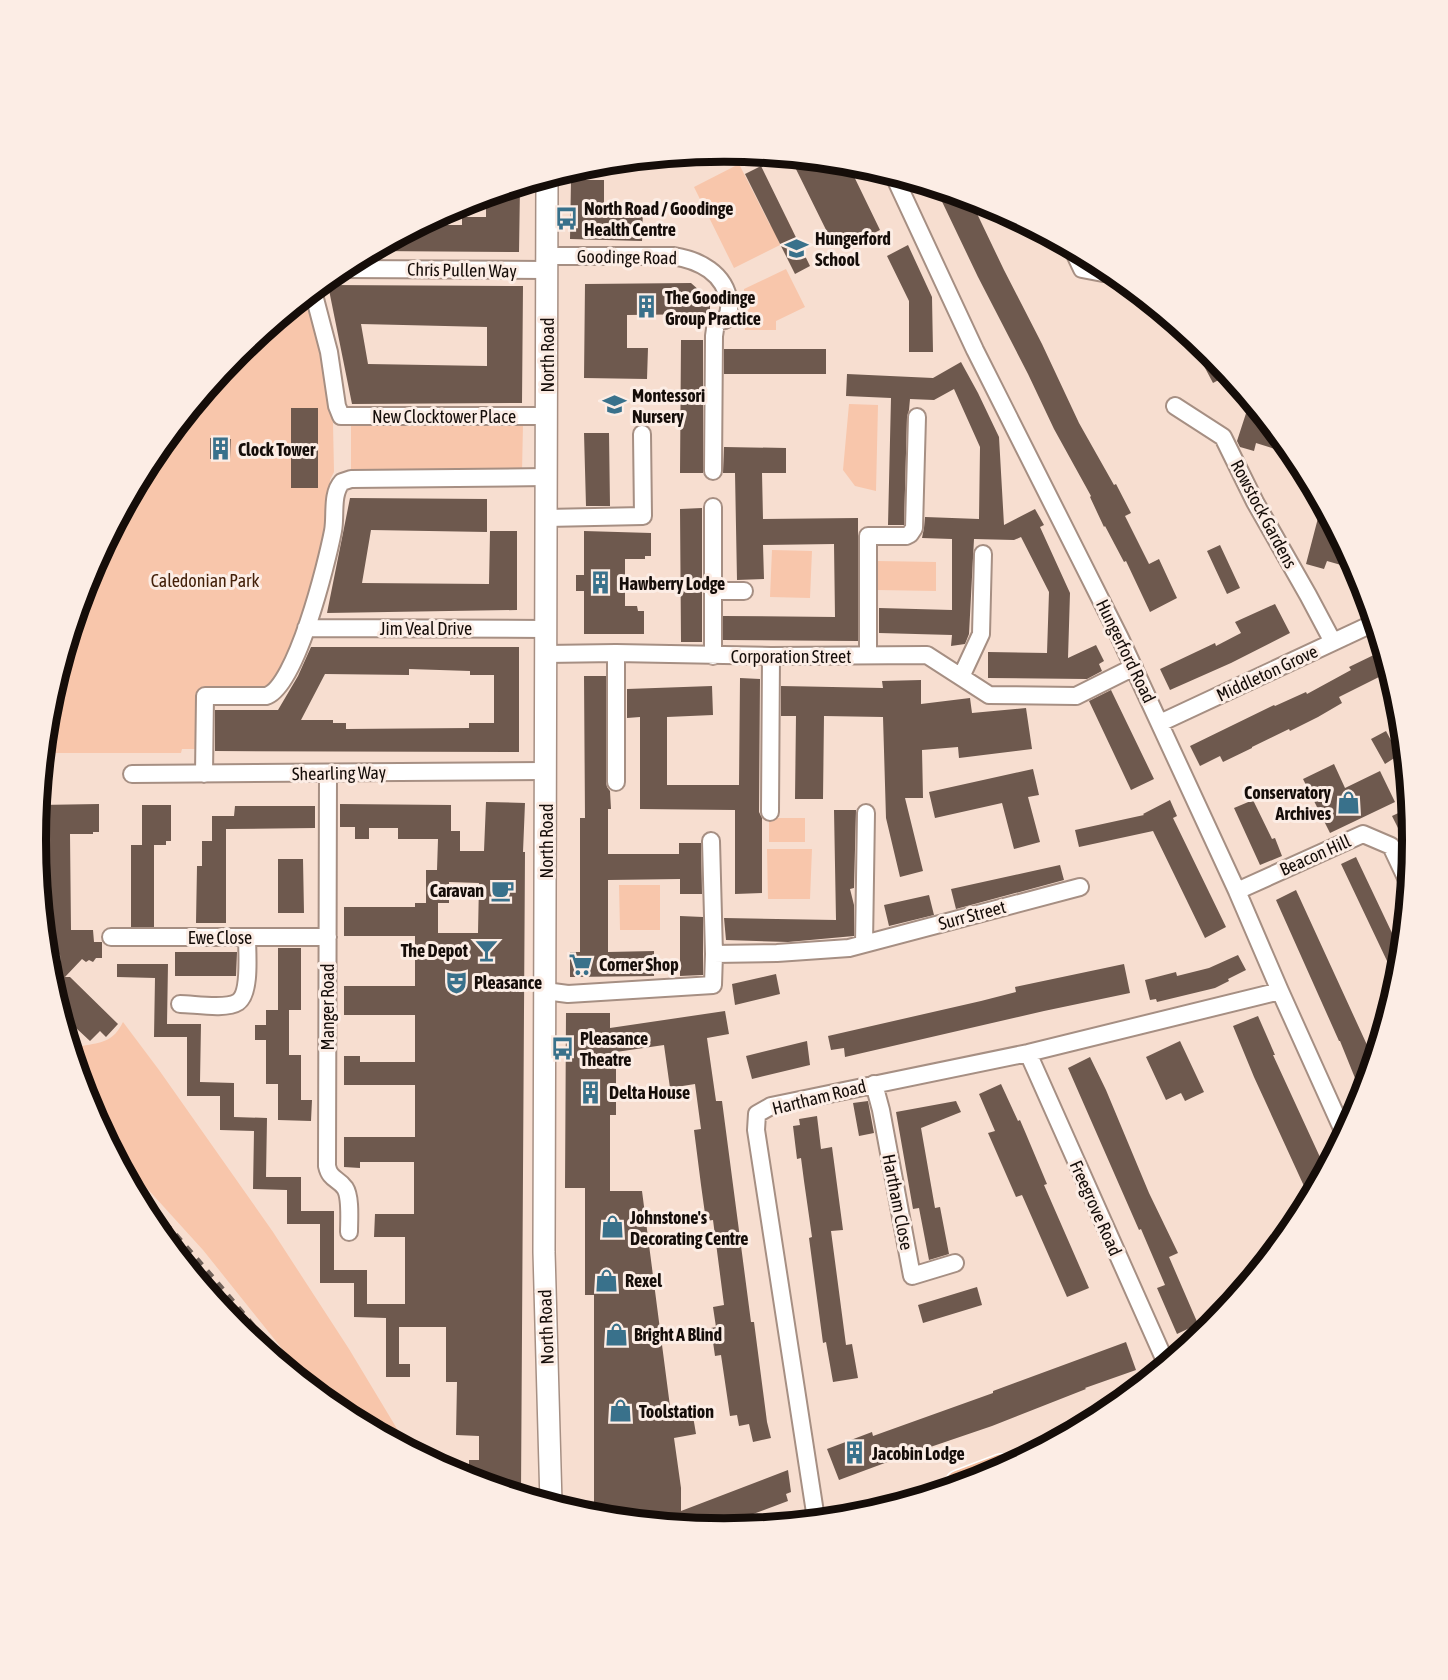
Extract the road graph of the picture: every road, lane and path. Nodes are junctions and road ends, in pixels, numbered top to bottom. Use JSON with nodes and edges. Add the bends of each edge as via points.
{"nodes":[{"id":1,"x":899,"y":186,"type":"edge"},
{"id":2,"x":547,"y":187,"type":"edge"},
{"id":3,"x":547,"y":263,"type":"junction"},
{"id":4,"x":361,"y":268,"type":"edge"},
{"id":5,"x":315,"y":300,"type":"edge"},
{"id":6,"x":1175,"y":406,"type":"dead end"},
{"id":7,"x":547,"y":416,"type":"junction"},
{"id":8,"x":917,"y":417,"type":"dead end"},
{"id":9,"x":642,"y":434,"type":"dead end"},
{"id":10,"x":713,"y":471,"type":"dead end"},
{"id":11,"x":546,"y":477,"type":"junction"},
{"id":12,"x":713,"y":507,"type":"dead end"},
{"id":13,"x":546,"y":518,"type":"junction"},
{"id":14,"x":983,"y":554,"type":"dead end"},
{"id":15,"x":713,"y":591,"type":"junction"},
{"id":16,"x":744,"y":591,"type":"dead end"},
{"id":17,"x":1367,"y":626,"type":"edge"},
{"id":18,"x":306,"y":628,"type":"junction"},
{"id":19,"x":546,"y":629,"type":"junction"},
{"id":20,"x":1333,"y":642,"type":"junction"},
{"id":21,"x":616,"y":653,"type":"junction"},
{"id":22,"x":546,"y":654,"type":"junction"},
{"id":23,"x":868,"y":655,"type":"junction"},
{"id":24,"x":713,"y":656,"type":"junction"},
{"id":25,"x":771,"y":656,"type":"junction"},
{"id":26,"x":1134,"y":667,"type":"junction"},
{"id":27,"x":961,"y":677,"type":"junction"},
{"id":28,"x":1160,"y":723,"type":"junction"},
{"id":29,"x":545,"y":771,"type":"junction"},
{"id":30,"x":328,"y":773,"type":"junction"},
{"id":31,"x":132,"y":774,"type":"dead end"},
{"id":32,"x":204,"y":774,"type":"junction"},
{"id":33,"x":616,"y":782,"type":"dead end"},
{"id":34,"x":770,"y":812,"type":"dead end"},
{"id":35,"x":866,"y":813,"type":"dead end"},
{"id":36,"x":711,"y":841,"type":"dead end"},
{"id":37,"x":1401,"y":867,"type":"edge"},
{"id":38,"x":1080,"y":887,"type":"dead end"},
{"id":39,"x":1237,"y":891,"type":"junction"},
{"id":40,"x":111,"y":937,"type":"dead end"},
{"id":41,"x":247,"y":937,"type":"junction"},
{"id":42,"x":328,"y":937,"type":"junction"},
{"id":43,"x":864,"y":944,"type":"junction"},
{"id":44,"x":714,"y":954,"type":"junction"},
{"id":45,"x":545,"y":991,"type":"junction"},
{"id":46,"x":1280,"y":991,"type":"junction"},
{"id":47,"x":180,"y":1004,"type":"dead end"},
{"id":48,"x":1028,"y":1053,"type":"junction"},
{"id":49,"x":874,"y":1084,"type":"junction"},
{"id":50,"x":1339,"y":1123,"type":"edge"},
{"id":51,"x":349,"y":1232,"type":"dead end"},
{"id":52,"x":956,"y":1263,"type":"dead end"},
{"id":53,"x":1163,"y":1356,"type":"edge"},
{"id":54,"x":551,"y":1494,"type":"edge"},
{"id":55,"x":815,"y":1511,"type":"edge"}],
"edges":[{"from":1,"to":26,"type":"street","name":"Hungerford Road","via":[[975,350]]},
{"from":2,"to":3,"type":"street","name":"North Road"},
{"from":3,"to":4,"type":"street","name":"Chris Pullen Way"},
{"from":3,"to":7,"type":"street","name":"North Road"},
{"from":3,"to":10,"type":"street","name":"Goodinge Road","via":[[683,257],[715,274],[723,283],[729,312],[724,320],[716,322],[714,336]]},
{"from":5,"to":7,"type":"street","name":"New Clocktower Place","via":[[341,416]]},
{"from":6,"to":20,"type":"street","name":"Rowstock Gardens","via":[[1223,436]]},
{"from":7,"to":11,"type":"street","name":"North Road"},
{"from":8,"to":23,"type":"street","name":"Corporation Street","via":[[914,528],[906,536],[868,536]]},
{"from":9,"to":13,"type":"street","via":[[643,516]]},
{"from":11,"to":13,"type":"street","name":"North Road"},
{"from":11,"to":18,"type":"street","via":[[342,482],[336,490],[335,521]]},
{"from":12,"to":15,"type":"street","name":"Corporation Street"},
{"from":13,"to":19,"type":"street","name":"North Road"},
{"from":14,"to":27,"type":"street","via":[[981,634]]},
{"from":15,"to":16,"type":"street"},
{"from":15,"to":24,"type":"street","name":"Corporation Street"},
{"from":17,"to":20,"type":"street","name":"Middleton Grove"},
{"from":18,"to":19,"type":"street","name":"Jim Veal Drive"},
{"from":18,"to":32,"type":"street","via":[[284,677],[270,694],[205,696]]},
{"from":19,"to":22,"type":"street","name":"North Road"},
{"from":20,"to":28,"type":"street","name":"Middleton Grove"},
{"from":21,"to":22,"type":"street","name":"Corporation Street"},
{"from":21,"to":24,"type":"street","name":"Corporation Street"},
{"from":21,"to":33,"type":"street"},
{"from":22,"to":29,"type":"street","name":"North Road"},
{"from":23,"to":25,"type":"street","name":"Corporation Street"},
{"from":23,"to":27,"type":"street","name":"Corporation Street","via":[[927,655]]},
{"from":24,"to":25,"type":"street","name":"Corporation Street"},
{"from":25,"to":34,"type":"street"},
{"from":26,"to":27,"type":"street","name":"Corporation Street","via":[[1076,696],[989,695]]},
{"from":26,"to":28,"type":"street","name":"Hungerford Road"},
{"from":28,"to":39,"type":"street","name":"Hungerford Road"},
{"from":29,"to":30,"type":"street","name":"Shearling Way"},
{"from":29,"to":45,"type":"street","name":"North Road"},
{"from":30,"to":32,"type":"street","name":"Shearling Way"},
{"from":30,"to":42,"type":"street","name":"Manger Road"},
{"from":31,"to":32,"type":"street","name":"Shearling Way"},
{"from":35,"to":43,"type":"street"},
{"from":36,"to":44,"type":"street"},
{"from":37,"to":39,"type":"street","name":"Beacon Hill","via":[[1391,846],[1363,834]]},
{"from":38,"to":43,"type":"street","name":"Surr Street"},
{"from":39,"to":46,"type":"street","name":"Hungerford Road"},
{"from":40,"to":41,"type":"street","name":"Ewe Close"},
{"from":41,"to":42,"type":"street","name":"Ewe Close"},
{"from":41,"to":47,"type":"street","via":[[246,991],[238,1002]]},
{"from":42,"to":51,"type":"street","name":"Manger Road","via":[[327,1166],[331,1178],[347,1192]]},
{"from":43,"to":44,"type":"street","name":"Surr Street","via":[[777,953]]},
{"from":44,"to":45,"type":"street","via":[[712,985]]},
{"from":45,"to":54,"type":"street","name":"North Road","via":[[544,1252]]},
{"from":46,"to":48,"type":"street","name":"Hartham Road"},
{"from":46,"to":50,"type":"street","name":"Hungerford Road"},
{"from":48,"to":49,"type":"street","name":"Hartham Road"},
{"from":48,"to":53,"type":"street","name":"Freegrove Road"},
{"from":49,"to":52,"type":"street","name":"Hartham Close","via":[[912,1276]]},
{"from":49,"to":55,"type":"street","name":"Hartham Road","via":[[771,1106],[758,1114],[756,1122]]}]}
